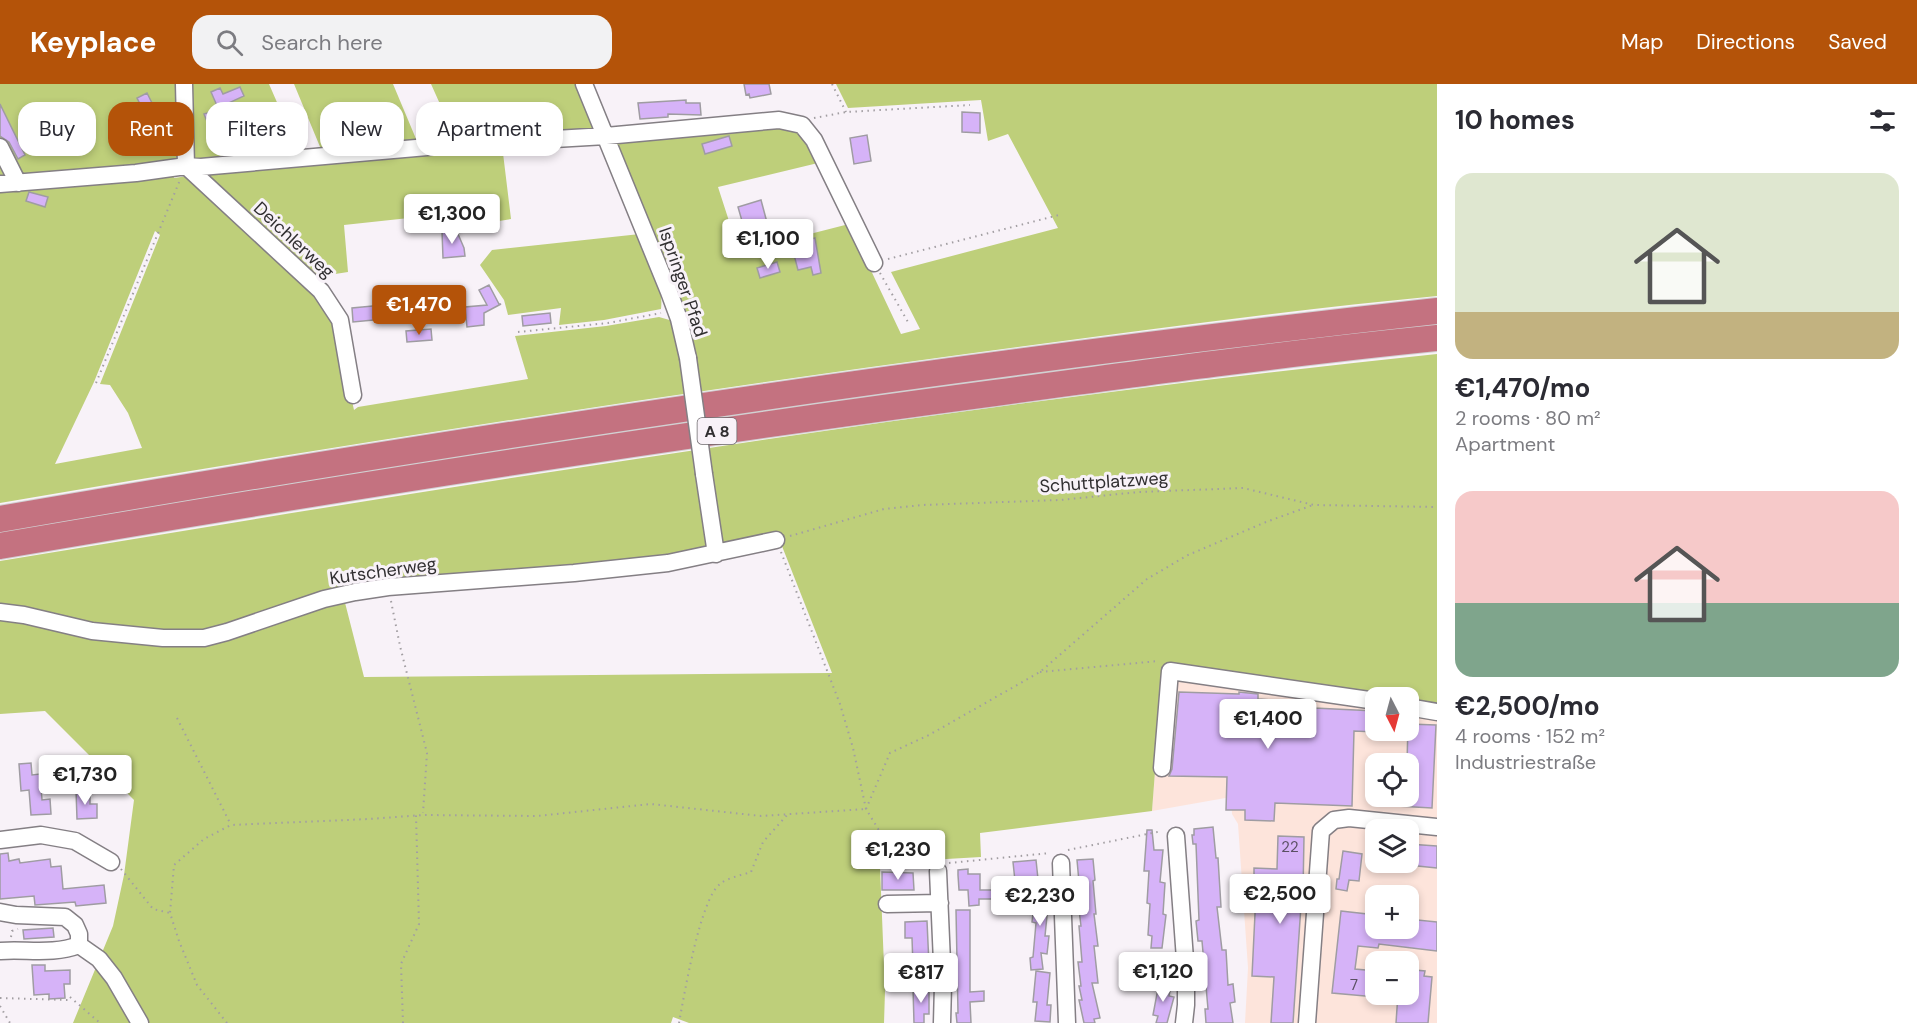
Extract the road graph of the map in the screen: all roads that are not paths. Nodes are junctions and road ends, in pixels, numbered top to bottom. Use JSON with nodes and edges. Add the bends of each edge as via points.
{"nodes":[{"id":1,"x":184,"y":84,"type":"edge"},
{"id":2,"x":584,"y":84,"type":"edge"},
{"id":3,"x":606,"y":136,"type":"junction"},
{"id":4,"x":0,"y":147,"type":"edge"},
{"id":5,"x":186,"y":166,"type":"junction"},
{"id":6,"x":18,"y":183,"type":"junction"},
{"id":7,"x":0,"y":184,"type":"edge"},
{"id":8,"x":874,"y":263,"type":"road end"},
{"id":9,"x":1437,"y":311,"type":"edge"},
{"id":10,"x":1437,"y":338,"type":"edge"},
{"id":11,"x":353,"y":395,"type":"dead end"},
{"id":12,"x":0,"y":519,"type":"edge"},
{"id":13,"x":776,"y":540,"type":"road end"},
{"id":14,"x":0,"y":546,"type":"edge"},
{"id":15,"x":716,"y":554,"type":"junction"},
{"id":16,"x":0,"y":612,"type":"edge"},
{"id":17,"x":1365,"y":695,"type":"edge"},
{"id":18,"x":1419,"y":709,"type":"edge"},
{"id":19,"x":1437,"y":712,"type":"edge"},
{"id":20,"x":1162,"y":768,"type":"dead end"},
{"id":21,"x":1437,"y":827,"type":"edge"},
{"id":22,"x":1176,"y":836,"type":"dead end"},
{"id":23,"x":0,"y":840,"type":"edge"},
{"id":24,"x":1061,"y":863,"type":"dead end"},
{"id":25,"x":116,"y":866,"type":"road end"},
{"id":26,"x":938,"y":871,"type":"road end"},
{"id":27,"x":940,"y":903,"type":"junction"},
{"id":28,"x":887,"y":904,"type":"dead end"},
{"id":29,"x":0,"y":912,"type":"edge"},
{"id":30,"x":79,"y":945,"type":"junction"},
{"id":31,"x":0,"y":951,"type":"edge"},
{"id":32,"x":140,"y":1023,"type":"edge"},
{"id":33,"x":942,"y":1023,"type":"edge"},
{"id":34,"x":1067,"y":1023,"type":"edge"},
{"id":35,"x":1184,"y":1023,"type":"edge"},
{"id":36,"x":1307,"y":1023,"type":"edge"}],
"edges":[{"from":1,"to":5,"type":"street"},
{"from":2,"to":3,"type":"street","name":"Ispringer Pfad"},
{"from":3,"to":5,"type":"street"},
{"from":3,"to":8,"type":"street","via":[[779,120],[802,124],[814,140]]},
{"from":3,"to":15,"type":"street","name":"Ispringer Pfad","bridge":true,"via":[[676,310],[688,358]]},
{"from":4,"to":6,"type":"street"},
{"from":5,"to":6,"type":"street"},
{"from":5,"to":11,"type":"street","name":"Deichlerweg","via":[[321,291],[340,320]]},
{"from":6,"to":7,"type":"street"},
{"from":9,"to":12,"type":"highway","number":"A 8","via":[[764,398]]},
{"from":10,"to":14,"type":"highway","number":"A 8","via":[[718,431]]},
{"from":13,"to":15,"type":"street","name":"Kutscherweg"},
{"from":15,"to":16,"type":"street","name":"Kutscherweg","via":[[574,573],[388,587],[324,599],[217,635],[182,639],[92,631]]},
{"from":17,"to":20,"type":"street","via":[[1358,691],[1170,671]]},
{"from":18,"to":19,"type":"street"},
{"from":21,"to":36,"type":"street","via":[[1349,818],[1334,820],[1321,831]]},
{"from":22,"to":35,"type":"street","via":[[1186,973]]},
{"from":23,"to":25,"type":"street","via":[[41,835],[75,841]]},
{"from":24,"to":34,"type":"street"},
{"from":26,"to":27,"type":"street"},
{"from":27,"to":28,"type":"street"},
{"from":27,"to":33,"type":"street"},
{"from":29,"to":30,"type":"street","via":[[65,917],[75,926]]},
{"from":30,"to":31,"type":"street","via":[[28,953]]},
{"from":30,"to":32,"type":"street","via":[[99,959],[114,978]]}]}
